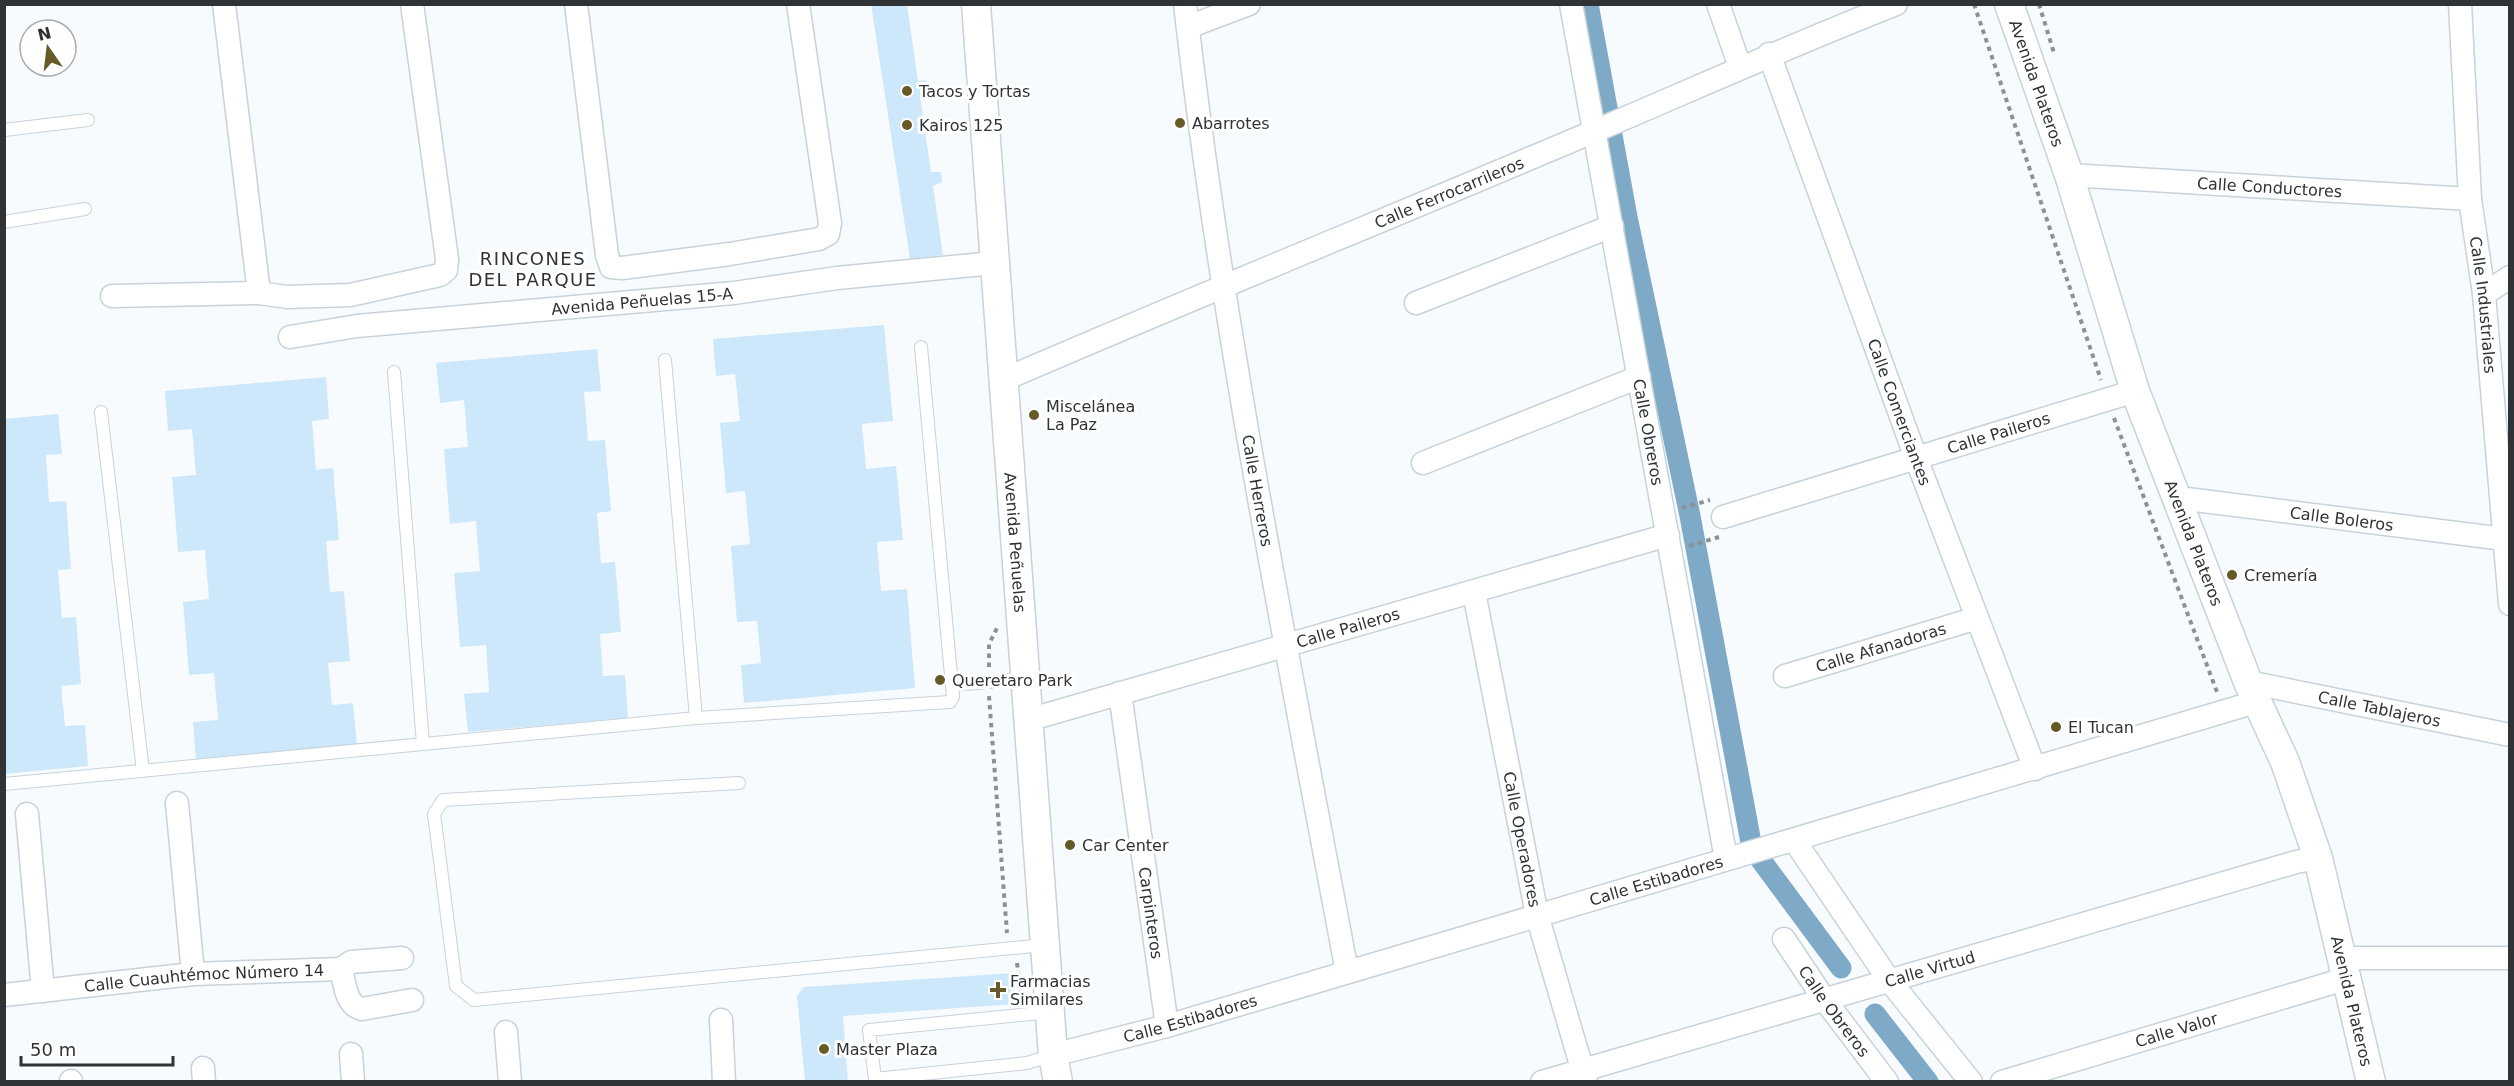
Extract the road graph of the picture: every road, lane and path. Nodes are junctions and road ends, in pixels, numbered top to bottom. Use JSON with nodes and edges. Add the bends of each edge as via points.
{"nodes":[{"id":1,"x":224,"y":4,"type":"edge"},
{"id":2,"x":412,"y":4,"type":"edge"},
{"id":3,"x":576,"y":4,"type":"edge"},
{"id":4,"x":798,"y":4,"type":"edge"},
{"id":5,"x":976,"y":4,"type":"edge"},
{"id":6,"x":1185,"y":4,"type":"edge"},
{"id":7,"x":1249,"y":4,"type":"edge"},
{"id":8,"x":1571,"y":4,"type":"edge"},
{"id":9,"x":1718,"y":4,"type":"edge"},
{"id":10,"x":1896,"y":4,"type":"edge"},
{"id":11,"x":1974,"y":4,"type":"edge"},
{"id":12,"x":2008,"y":4,"type":"edge"},
{"id":13,"x":2466,"y":8,"type":"edge"},
{"id":14,"x":1188,"y":27,"type":"junction"},
{"id":15,"x":1769,"y":54,"type":"junction"},
{"id":16,"x":1740,"y":67,"type":"junction"},
{"id":17,"x":88,"y":120,"type":"dead end"},
{"id":18,"x":1601,"y":128,"type":"junction"},
{"id":19,"x":4,"y":130,"type":"edge"},
{"id":20,"x":2069,"y":175,"type":"junction"},
{"id":21,"x":2470,"y":199,"type":"junction"},
{"id":22,"x":85,"y":210,"type":"dead end"},
{"id":23,"x":4,"y":222,"type":"edge"},
{"id":24,"x":1612,"y":226,"type":"junction"},
{"id":25,"x":730,"y":255,"type":"junction"},
{"id":26,"x":704,"y":258,"type":"junction"},
{"id":27,"x":994,"y":263,"type":"junction"},
{"id":28,"x":2510,"y":277,"type":"edge"},
{"id":29,"x":1224,"y":284,"type":"junction"},
{"id":30,"x":375,"y":291,"type":"junction"},
{"id":31,"x":259,"y":293,"type":"junction"},
{"id":32,"x":734,"y":293,"type":"junction"},
{"id":33,"x":2484,"y":294,"type":"junction"},
{"id":34,"x":350,"y":295,"type":"junction"},
{"id":35,"x":709,"y":295,"type":"junction"},
{"id":36,"x":112,"y":296,"type":"dead end"},
{"id":37,"x":1416,"y":303,"type":"dead end"},
{"id":38,"x":369,"y":325,"type":"junction"},
{"id":39,"x":290,"y":337,"type":"dead end"},
{"id":40,"x":921,"y":347,"type":"dead end"},
{"id":41,"x":665,"y":360,"type":"dead end"},
{"id":42,"x":394,"y":372,"type":"dead end"},
{"id":43,"x":1640,"y":377,"type":"junction"},
{"id":44,"x":1003,"y":380,"type":"junction"},
{"id":45,"x":2135,"y":391,"type":"junction"},
{"id":46,"x":2107,"y":399,"type":"junction"},
{"id":47,"x":101,"y":412,"type":"dead end"},
{"id":48,"x":1916,"y":458,"type":"junction"},
{"id":49,"x":1423,"y":463,"type":"dead end"},
{"id":50,"x":2179,"y":498,"type":"junction"},
{"id":51,"x":1681,"y":508,"type":"dead end"},
{"id":52,"x":1719,"y":508,"type":"joint"},
{"id":53,"x":1668,"y":536,"type":"junction"},
{"id":54,"x":1713,"y":539,"type":"dead end"},
{"id":55,"x":2504,"y":539,"type":"junction"},
{"id":56,"x":1688,"y":546,"type":"dead end"},
{"id":57,"x":2508,"y":564,"type":"edge"},
{"id":58,"x":1474,"y":592,"type":"junction"},
{"id":59,"x":2510,"y":604,"type":"edge"},
{"id":60,"x":1977,"y":618,"type":"junction"},
{"id":61,"x":1286,"y":646,"type":"junction"},
{"id":62,"x":1785,"y":676,"type":"dead end"},
{"id":63,"x":1025,"y":679,"type":"junction"},
{"id":64,"x":952,"y":685,"type":"junction"},
{"id":65,"x":2253,"y":692,"type":"junction"},
{"id":66,"x":1120,"y":693,"type":"junction"},
{"id":67,"x":2225,"y":712,"type":"junction"},
{"id":68,"x":696,"y":718,"type":"junction"},
{"id":69,"x":1028,"y":720,"type":"junction"},
{"id":70,"x":2510,"y":735,"type":"edge"},
{"id":71,"x":423,"y":744,"type":"junction"},
{"id":72,"x":2035,"y":769,"type":"junction"},
{"id":73,"x":143,"y":771,"type":"junction"},
{"id":74,"x":740,"y":783,"type":"dead end"},
{"id":75,"x":4,"y":784,"type":"edge"},
{"id":76,"x":177,"y":803,"type":"dead end"},
{"id":77,"x":27,"y":814,"type":"dead end"},
{"id":78,"x":1794,"y":840,"type":"junction"},
{"id":79,"x":1730,"y":858,"type":"junction"},
{"id":80,"x":2318,"y":858,"type":"junction"},
{"id":81,"x":1537,"y":915,"type":"junction"},
{"id":82,"x":1784,"y":939,"type":"dead end"},
{"id":83,"x":1044,"y":945,"type":"junction"},
{"id":84,"x":402,"y":958,"type":"dead end"},
{"id":85,"x":2510,"y":958,"type":"edge"},
{"id":86,"x":2346,"y":968,"type":"junction"},
{"id":87,"x":341,"y":969,"type":"junction"},
{"id":88,"x":1347,"y":972,"type":"junction"},
{"id":89,"x":193,"y":975,"type":"junction"},
{"id":90,"x":1889,"y":980,"type":"junction"},
{"id":91,"x":43,"y":991,"type":"junction"},
{"id":92,"x":4,"y":995,"type":"edge"},
{"id":93,"x":1824,"y":999,"type":"junction"},
{"id":94,"x":412,"y":1000,"type":"dead end"},
{"id":95,"x":1050,"y":1012,"type":"junction"},
{"id":96,"x":721,"y":1020,"type":"dead end"},
{"id":97,"x":1167,"y":1026,"type":"junction"},
{"id":98,"x":506,"y":1032,"type":"dead end"},
{"id":99,"x":351,"y":1054,"type":"dead end"},
{"id":100,"x":1056,"y":1068,"type":"edge"},
{"id":101,"x":1585,"y":1075,"type":"edge"},
{"id":102,"x":353,"y":1082,"type":"edge"},
{"id":103,"x":510,"y":1082,"type":"edge"},
{"id":104,"x":724,"y":1082,"type":"edge"},
{"id":105,"x":1542,"y":1082,"type":"edge"},
{"id":106,"x":1887,"y":1082,"type":"edge"},
{"id":107,"x":1971,"y":1082,"type":"edge"},
{"id":108,"x":2002,"y":1082,"type":"edge"},
{"id":109,"x":2371,"y":1082,"type":"edge"}],
"edges":[{"from":1,"to":31,"type":"street"},
{"from":2,"to":30,"type":"street","via":[[446,270],[440,275]]},
{"from":3,"to":26,"type":"street","via":[[611,267]]},
{"from":4,"to":25,"type":"street","via":[[830,223],[828,234],[819,239]]},
{"from":5,"to":27,"type":"street","name":"Avenida Peñuelas"},
{"from":6,"to":14,"type":"street","name":"Calle Herreros"},
{"from":7,"to":14,"type":"street"},
{"from":8,"to":18,"type":"street","name":"Calle Obreros"},
{"from":9,"to":16,"type":"street"},
{"from":10,"to":15,"type":"street","name":"Calle Ferrocarrileros"},
{"from":11,"to":46,"type":"path"},
{"from":12,"to":20,"type":"street","name":"Avenida Plateros"},
{"from":13,"to":21,"type":"street","name":"Calle Industriales"},
{"from":14,"to":29,"type":"street","name":"Calle Herreros"},
{"from":15,"to":16,"type":"street","name":"Calle Ferrocarrileros"},
{"from":15,"to":48,"type":"street","name":"Calle Comerciantes"},
{"from":16,"to":18,"type":"street","name":"Calle Ferrocarrileros"},
{"from":17,"to":19,"type":"lane"},
{"from":18,"to":24,"type":"street","name":"Calle Obreros"},
{"from":18,"to":29,"type":"street","name":"Calle Ferrocarrileros"},
{"from":20,"to":21,"type":"street","name":"Calle Conductores"},
{"from":20,"to":45,"type":"street","name":"Avenida Plateros"},
{"from":21,"to":33,"type":"street","name":"Calle Industriales"},
{"from":22,"to":23,"type":"lane"},
{"from":24,"to":37,"type":"street"},
{"from":24,"to":43,"type":"street","name":"Calle Obreros"},
{"from":25,"to":26,"type":"street"},
{"from":25,"to":32,"type":"street"},
{"from":26,"to":35,"type":"street"},
{"from":27,"to":32,"type":"street","name":"Avenida Peñuelas 15-A","via":[[837,278]]},
{"from":27,"to":44,"type":"street","name":"Avenida Peñuelas"},
{"from":28,"to":33,"type":"street"},
{"from":29,"to":44,"type":"street","name":"Calle Ferrocarrileros"},
{"from":29,"to":61,"type":"street","name":"Calle Herreros"},
{"from":30,"to":34,"type":"street"},
{"from":30,"to":38,"type":"street"},
{"from":31,"to":34,"type":"street","via":[[287,297]]},
{"from":31,"to":36,"type":"street"},
{"from":32,"to":35,"type":"street","name":"Avenida Peñuelas 15-A"},
{"from":33,"to":55,"type":"street","name":"Calle Industriales"},
{"from":34,"to":38,"type":"street"},
{"from":35,"to":38,"type":"street","name":"Avenida Peñuelas 15-A"},
{"from":38,"to":39,"type":"street","name":"Avenida Peñuelas 15-A"},
{"from":40,"to":64,"type":"lane"},
{"from":41,"to":68,"type":"lane"},
{"from":42,"to":71,"type":"lane"},
{"from":43,"to":49,"type":"street"},
{"from":43,"to":53,"type":"street","name":"Calle Obreros"},
{"from":44,"to":63,"type":"street","name":"Avenida Peñuelas"},
{"from":45,"to":46,"type":"street","name":"Calle Paileros"},
{"from":45,"to":50,"type":"street","name":"Avenida Plateros"},
{"from":46,"to":48,"type":"street","name":"Calle Paileros"},
{"from":46,"to":67,"type":"path"},
{"from":47,"to":73,"type":"lane"},
{"from":48,"to":52,"type":"street","name":"Calle Paileros"},
{"from":48,"to":60,"type":"street","name":"Calle Comerciantes"},
{"from":50,"to":55,"type":"street","name":"Calle Boleros"},
{"from":50,"to":65,"type":"street","name":"Avenida Plateros"},
{"from":51,"to":52,"type":"path"},
{"from":53,"to":58,"type":"street","name":"Calle Paileros"},
{"from":53,"to":79,"type":"street","name":"Calle Obreros"},
{"from":54,"to":56,"type":"path"},
{"from":55,"to":57,"type":"street","name":"Calle Industriales"},
{"from":57,"to":59,"type":"street","name":"Calle Industriales"},
{"from":58,"to":61,"type":"street","name":"Calle Paileros"},
{"from":58,"to":81,"type":"street","name":"Calle Operadores"},
{"from":60,"to":62,"type":"street","name":"Calle Afanadoras"},
{"from":60,"to":72,"type":"street","name":"Calle Comerciantes"},
{"from":61,"to":66,"type":"street","name":"Calle Paileros"},
{"from":61,"to":88,"type":"street","name":"Calle Herreros"},
{"from":63,"to":64,"type":"lane"},
{"from":63,"to":69,"type":"street","name":"Avenida Peñuelas"},
{"from":64,"to":68,"type":"lane","via":[[950,702]]},
{"from":65,"to":67,"type":"street","name":"Calle Estibadores"},
{"from":65,"to":70,"type":"street","name":"Calle Tablajeros"},
{"from":65,"to":80,"type":"street","name":"Avenida Plateros","via":[[2285,762]]},
{"from":66,"to":69,"type":"street","name":"Calle Paileros"},
{"from":66,"to":97,"type":"street","name":"Carpinteros"},
{"from":67,"to":72,"type":"street","name":"Calle Estibadores"},
{"from":68,"to":71,"type":"lane"},
{"from":69,"to":83,"type":"street","name":"Avenida Peñuelas"},
{"from":71,"to":73,"type":"lane"},
{"from":72,"to":78,"type":"street","name":"Calle Estibadores"},
{"from":73,"to":75,"type":"lane"},
{"from":74,"to":83,"type":"lane","via":[[443,800],[435,814],[456,986],[474,1000]]},
{"from":76,"to":89,"type":"street"},
{"from":77,"to":91,"type":"street"},
{"from":78,"to":79,"type":"street","name":"Calle Estibadores"},
{"from":78,"to":90,"type":"street"},
{"from":79,"to":81,"type":"street","name":"Calle Estibadores"},
{"from":80,"to":86,"type":"street","name":"Avenida Plateros"},
{"from":80,"to":90,"type":"street","name":"Calle Virtud"},
{"from":81,"to":88,"type":"street","name":"Calle Estibadores"},
{"from":81,"to":101,"type":"street","name":"Calle Operadores"},
{"from":82,"to":93,"type":"street","name":"Calle Obreros"},
{"from":83,"to":95,"type":"street","name":"Avenida Peñuelas"},
{"from":84,"to":87,"type":"street","name":"Calle Cuauhtémoc Número 14","via":[[351,962]]},
{"from":85,"to":86,"type":"street","name":"Calle Valor"},
{"from":86,"to":108,"type":"street","name":"Calle Valor"},
{"from":86,"to":109,"type":"street","name":"Avenida Plateros"},
{"from":87,"to":89,"type":"street","name":"Calle Cuauhtémoc Número 14"},
{"from":87,"to":94,"type":"street","via":[[355,1007]]},
{"from":88,"to":97,"type":"street","name":"Calle Estibadores"},
{"from":89,"to":91,"type":"street","name":"Calle Cuauhtémoc Número 14"},
{"from":90,"to":93,"type":"street","name":"Calle Virtud"},
{"from":90,"to":107,"type":"street"},
{"from":91,"to":92,"type":"street","name":"Calle Cuauhtémoc Número 14"},
{"from":93,"to":101,"type":"street","name":"Calle Virtud"},
{"from":93,"to":106,"type":"street","name":"Calle Obreros"},
{"from":95,"to":100,"type":"street","name":"Avenida Peñuelas"},
{"from":95,"to":100,"type":"lane","via":[[869,1030],[875,1079],[1027,1063]]},
{"from":96,"to":104,"type":"street"},
{"from":97,"to":100,"type":"street","name":"Calle Estibadores"},
{"from":98,"to":103,"type":"street"},
{"from":99,"to":102,"type":"street"},
{"from":101,"to":105,"type":"street","name":"Calle Virtud"}]}
